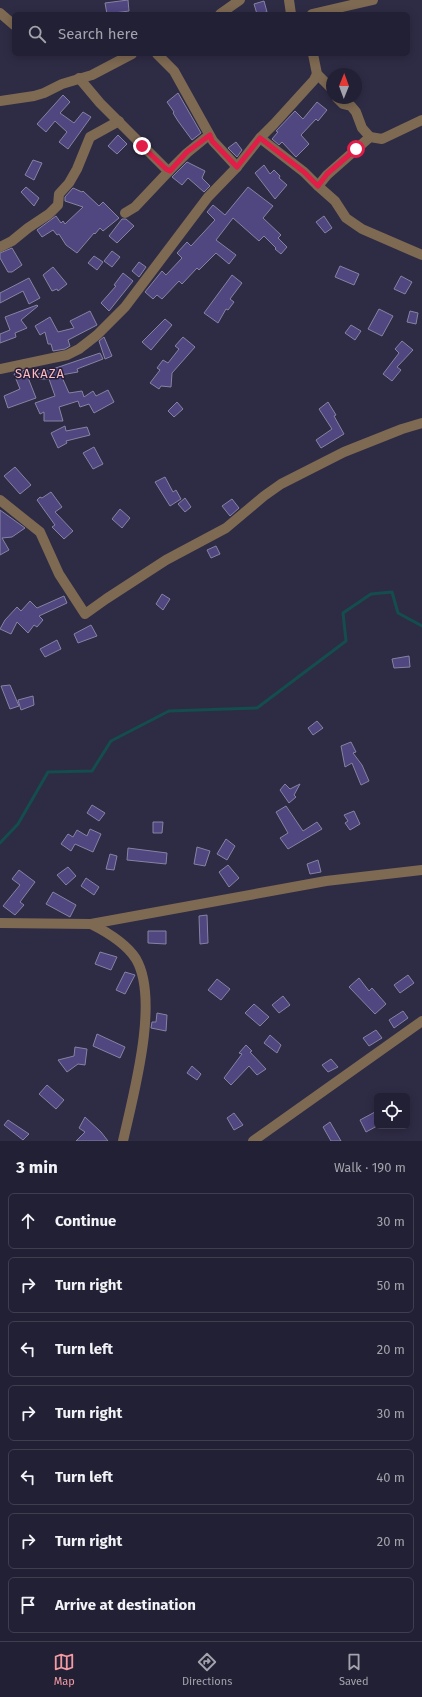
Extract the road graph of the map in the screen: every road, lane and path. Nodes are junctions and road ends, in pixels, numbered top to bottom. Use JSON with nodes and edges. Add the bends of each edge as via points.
{"nodes":[{"id":1,"x":240,"y":0,"type":"edge"},
{"id":2,"x":289,"y":0,"type":"edge"},
{"id":3,"x":373,"y":0,"type":"edge"},
{"id":4,"x":223,"y":12,"type":"edge"},
{"id":5,"x":291,"y":12,"type":"edge"},
{"id":6,"x":321,"y":12,"type":"edge"},
{"id":7,"x":0,"y":13,"type":"edge"},
{"id":8,"x":12,"y":23,"type":"edge"},
{"id":9,"x":128,"y":56,"type":"edge"},
{"id":10,"x":159,"y":56,"type":"edge"},
{"id":11,"x":313,"y":56,"type":"edge"},
{"id":12,"x":317,"y":74,"type":"junction"},
{"id":13,"x":79,"y":78,"type":"junction"},
{"id":14,"x":326,"y":83,"type":"edge"},
{"id":15,"x":0,"y":101,"type":"edge"},
{"id":16,"x":343,"y":104,"type":"edge"},
{"id":17,"x":422,"y":120,"type":"edge"},
{"id":18,"x":119,"y":121,"type":"junction"},
{"id":19,"x":210,"y":135,"type":"junction"},
{"id":20,"x":370,"y":137,"type":"junction"},
{"id":21,"x":260,"y":138,"type":"junction"},
{"id":22,"x":237,"y":167,"type":"junction"},
{"id":23,"x":170,"y":171,"type":"junction"},
{"id":24,"x":318,"y":186,"type":"junction"},
{"id":25,"x":125,"y":212,"type":"dead end"},
{"id":26,"x":0,"y":247,"type":"edge"},
{"id":27,"x":422,"y":256,"type":"edge"},
{"id":28,"x":0,"y":369,"type":"edge"},
{"id":29,"x":422,"y":423,"type":"edge"},
{"id":30,"x":0,"y":500,"type":"edge"},
{"id":31,"x":422,"y":870,"type":"edge"},
{"id":32,"x":0,"y":923,"type":"edge"},
{"id":33,"x":91,"y":924,"type":"junction"},
{"id":34,"x":422,"y":1021,"type":"edge"},
{"id":35,"x":123,"y":1141,"type":"edge"},
{"id":36,"x":253,"y":1141,"type":"edge"}],
"edges":[{"from":1,"to":4,"type":"street"},
{"from":2,"to":5,"type":"street"},
{"from":3,"to":6,"type":"street"},
{"from":7,"to":8,"type":"street"},
{"from":9,"to":13,"type":"street"},
{"from":10,"to":19,"type":"street","via":[[174,71]]},
{"from":11,"to":12,"type":"street"},
{"from":12,"to":14,"type":"street"},
{"from":12,"to":21,"type":"street"},
{"from":13,"to":15,"type":"street","via":[[34,96]]},
{"from":13,"to":18,"type":"street"},
{"from":16,"to":20,"type":"street","via":[[351,106],[356,112],[362,128]]},
{"from":17,"to":20,"type":"street","via":[[382,139]]},
{"from":18,"to":23,"type":"street"},
{"from":18,"to":26,"type":"street","via":[[90,137],[77,169],[59,194],[58,205],[49,214]]},
{"from":19,"to":22,"type":"street","via":[[212,141]]},
{"from":19,"to":23,"type":"street","via":[[187,152]]},
{"from":20,"to":24,"type":"street","via":[[327,174]]},
{"from":21,"to":22,"type":"street"},
{"from":21,"to":24,"type":"street"},
{"from":22,"to":28,"type":"street","via":[[208,197],[125,307],[87,344],[67,355]]},
{"from":23,"to":25,"type":"street","via":[[135,207]]},
{"from":24,"to":27,"type":"street","via":[[335,200],[351,222]]},
{"from":29,"to":30,"type":"street","via":[[344,452],[281,484],[226,528],[166,560],[85,614],[59,574],[40,532]]},
{"from":31,"to":33,"type":"street","via":[[326,881]]},
{"from":32,"to":33,"type":"street"},
{"from":33,"to":35,"type":"street","via":[[110,934],[135,958],[141,969],[144,986],[146,1009],[141,1055]]},
{"from":34,"to":36,"type":"street"}]}
